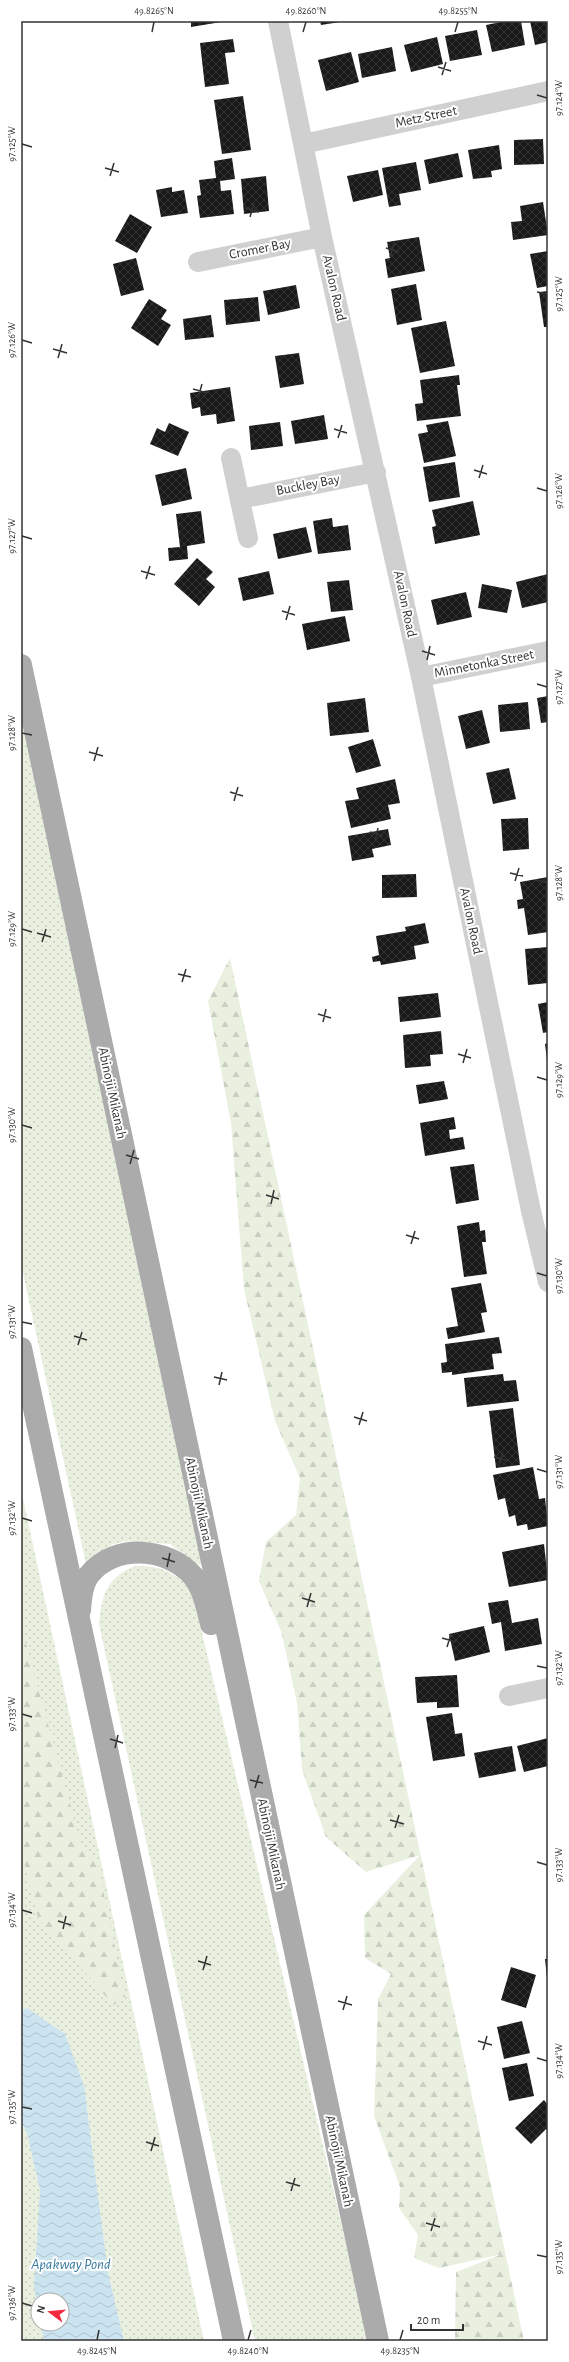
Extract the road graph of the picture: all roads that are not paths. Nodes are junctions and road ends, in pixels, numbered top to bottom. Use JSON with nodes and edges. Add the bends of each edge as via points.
{"nodes":[{"id":1,"x":278,"y":21,"type":"edge"},
{"id":2,"x":548,"y":91,"type":"edge"},
{"id":3,"x":303,"y":144,"type":"junction"},
{"id":4,"x":322,"y":237,"type":"junction"},
{"id":5,"x":198,"y":262,"type":"dead end"},
{"id":6,"x":231,"y":458,"type":"dead end"},
{"id":7,"x":376,"y":472,"type":"junction"},
{"id":8,"x":240,"y":499,"type":"junction"},
{"id":9,"x":248,"y":538,"type":"dead end"},
{"id":10,"x":548,"y":651,"type":"edge"},
{"id":11,"x":21,"y":666,"type":"edge"},
{"id":12,"x":421,"y":677,"type":"junction"},
{"id":13,"x":539,"y":1209,"type":"edge"},
{"id":14,"x":548,"y":1282,"type":"edge"},
{"id":15,"x":21,"y":1348,"type":"edge"},
{"id":16,"x":79,"y":1620,"type":"junction"},
{"id":17,"x":548,"y":1688,"type":"edge"},
{"id":18,"x":509,"y":1696,"type":"dead end"},
{"id":19,"x":273,"y":1852,"type":"junction"},
{"id":20,"x":234,"y":2341,"type":"edge"},
{"id":21,"x":378,"y":2341,"type":"edge"}],
"edges":[{"from":1,"to":3,"type":"street","name":"Avalon Road"},
{"from":2,"to":3,"type":"street","name":"Metz Street"},
{"from":3,"to":4,"type":"street","name":"Avalon Road"},
{"from":4,"to":5,"type":"street","name":"Cromer Bay"},
{"from":4,"to":7,"type":"street","name":"Avalon Road"},
{"from":6,"to":8,"type":"street"},
{"from":7,"to":8,"type":"street","name":"Buckley Bay"},
{"from":7,"to":12,"type":"street","name":"Avalon Road"},
{"from":8,"to":9,"type":"street"},
{"from":10,"to":12,"type":"street","name":"Minnetonka Street"},
{"from":11,"to":19,"type":"main road","name":"Abinojii Mikanah"},
{"from":12,"to":13,"type":"street","name":"Avalon Road"},
{"from":13,"to":14,"type":"street","name":"Avalon Road"},
{"from":15,"to":16,"type":"main road"},
{"from":16,"to":19,"type":"main road","via":[[82,1592],[89,1576],[98,1567],[117,1556],[141,1552],[168,1557],[193,1576],[208,1611],[238,1743]]},
{"from":16,"to":20,"type":"main road"},
{"from":17,"to":18,"type":"street"},
{"from":19,"to":21,"type":"main road","name":"Abinojii Mikanah"}]}
